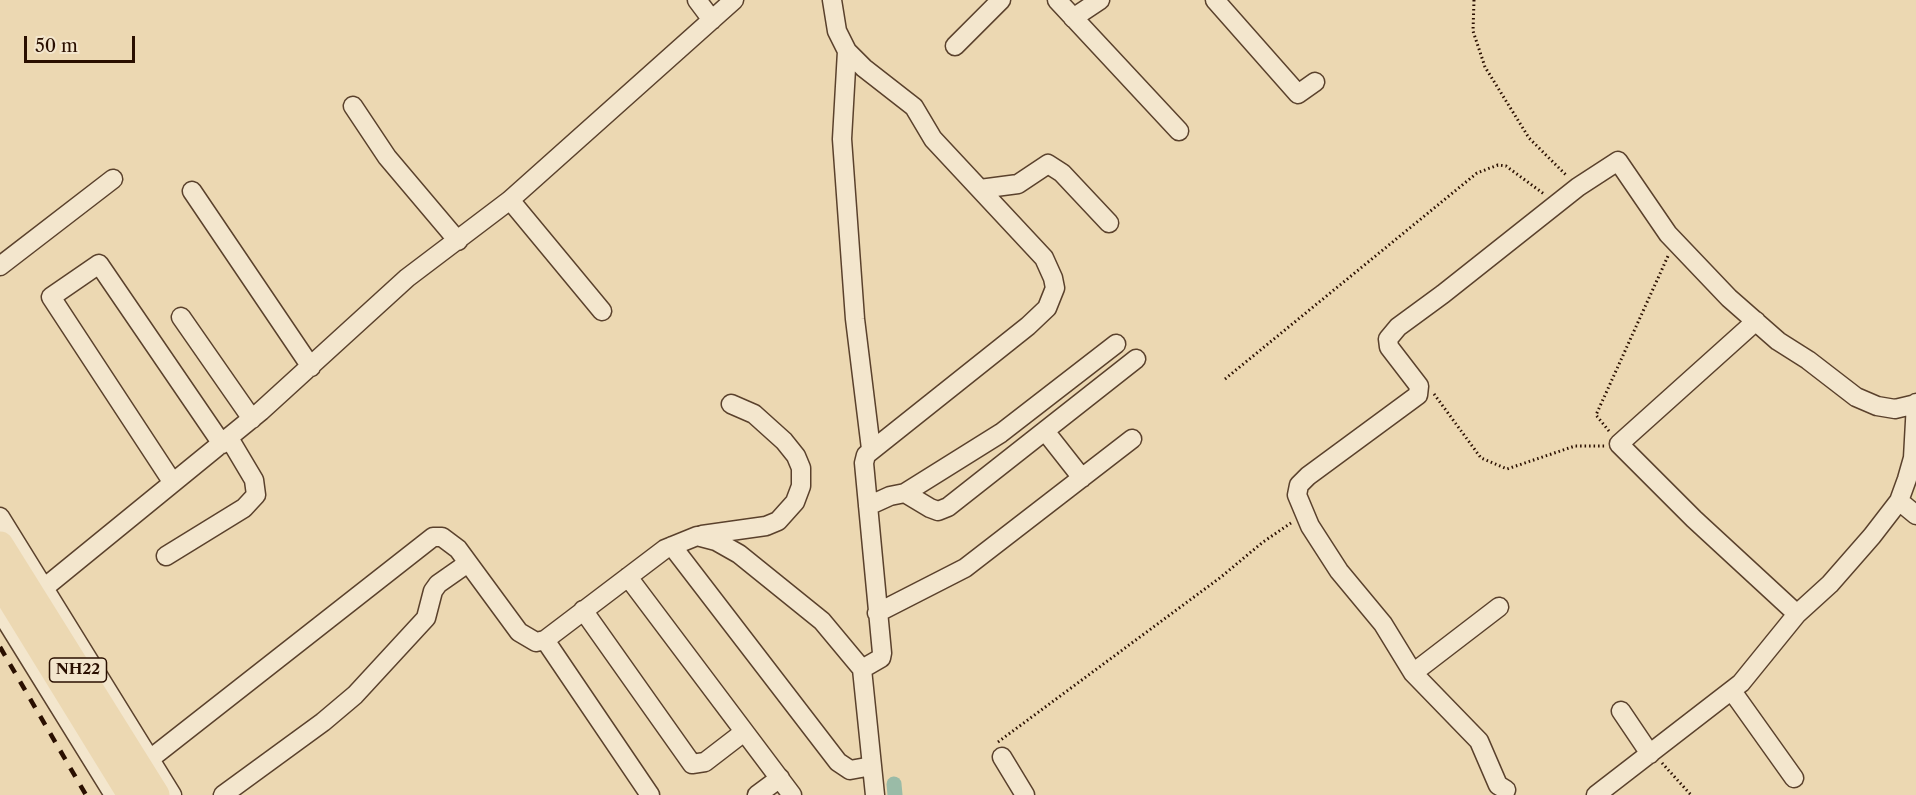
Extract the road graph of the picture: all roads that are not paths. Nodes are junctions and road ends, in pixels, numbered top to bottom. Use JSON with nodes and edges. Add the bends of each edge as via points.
{"nodes":[{"id":1,"x":697,"y":0,"type":"edge"},
{"id":2,"x":734,"y":0,"type":"edge"},
{"id":3,"x":832,"y":0,"type":"edge"},
{"id":4,"x":1001,"y":0,"type":"edge"},
{"id":5,"x":1057,"y":0,"type":"edge"},
{"id":6,"x":1100,"y":0,"type":"edge"},
{"id":7,"x":1215,"y":0,"type":"edge"},
{"id":8,"x":1074,"y":18,"type":"junction"},
{"id":9,"x":712,"y":20,"type":"junction"},
{"id":10,"x":955,"y":46,"type":"dead end"},
{"id":11,"x":848,"y":51,"type":"junction"},
{"id":12,"x":1316,"y":82,"type":"dead end"},
{"id":13,"x":353,"y":106,"type":"dead end"},
{"id":14,"x":1179,"y":131,"type":"dead end"},
{"id":15,"x":113,"y":179,"type":"dead end"},
{"id":16,"x":980,"y":189,"type":"junction"},
{"id":17,"x":192,"y":191,"type":"dead end"},
{"id":18,"x":510,"y":200,"type":"junction"},
{"id":19,"x":1109,"y":223,"type":"dead end"},
{"id":20,"x":459,"y":241,"type":"junction"},
{"id":21,"x":0,"y":266,"type":"edge"},
{"id":22,"x":602,"y":311,"type":"dead end"},
{"id":23,"x":180,"y":317,"type":"dead end"},
{"id":24,"x":1755,"y":321,"type":"junction"},
{"id":25,"x":1116,"y":344,"type":"dead end"},
{"id":26,"x":1136,"y":359,"type":"dead end"},
{"id":27,"x":311,"y":367,"type":"junction"},
{"id":28,"x":1916,"y":403,"type":"edge"},
{"id":29,"x":731,"y":405,"type":"dead end"},
{"id":30,"x":252,"y":419,"type":"junction"},
{"id":31,"x":1044,"y":431,"type":"junction"},
{"id":32,"x":1132,"y":439,"type":"dead end"},
{"id":33,"x":225,"y":441,"type":"junction"},
{"id":34,"x":871,"y":449,"type":"junction"},
{"id":35,"x":1082,"y":478,"type":"junction"},
{"id":36,"x":173,"y":483,"type":"junction"},
{"id":37,"x":905,"y":493,"type":"junction"},
{"id":38,"x":1899,"y":501,"type":"junction"},
{"id":39,"x":868,"y":506,"type":"junction"},
{"id":40,"x":1915,"y":514,"type":"edge"},
{"id":41,"x":0,"y":517,"type":"edge"},
{"id":42,"x":697,"y":536,"type":"junction"},
{"id":43,"x":0,"y":545,"type":"edge"},
{"id":44,"x":672,"y":546,"type":"junction"},
{"id":45,"x":166,"y":556,"type":"dead end"},
{"id":46,"x":468,"y":563,"type":"junction"},
{"id":47,"x":628,"y":577,"type":"junction"},
{"id":48,"x":0,"y":582,"type":"edge"},
{"id":49,"x":44,"y":588,"type":"junction"},
{"id":50,"x":1499,"y":607,"type":"dead end"},
{"id":51,"x":583,"y":610,"type":"junction"},
{"id":52,"x":0,"y":611,"type":"edge"},
{"id":53,"x":877,"y":613,"type":"junction"},
{"id":54,"x":1797,"y":614,"type":"junction"},
{"id":55,"x":545,"y":640,"type":"junction"},
{"id":56,"x":869,"y":664,"type":"junction"},
{"id":57,"x":1413,"y":673,"type":"junction"},
{"id":58,"x":1732,"y":691,"type":"junction"},
{"id":59,"x":1621,"y":711,"type":"dead end"},
{"id":60,"x":744,"y":732,"type":"junction"},
{"id":61,"x":1651,"y":753,"type":"junction"},
{"id":62,"x":1002,"y":757,"type":"road end"},
{"id":63,"x":150,"y":759,"type":"junction"},
{"id":64,"x":872,"y":766,"type":"junction"},
{"id":65,"x":780,"y":778,"type":"junction"},
{"id":66,"x":1794,"y":778,"type":"dead end"},
{"id":67,"x":648,"y":792,"type":"edge"},
{"id":68,"x":1506,"y":793,"type":"edge"},
{"id":69,"x":114,"y":795,"type":"edge"},
{"id":70,"x":131,"y":795,"type":"edge"},
{"id":71,"x":156,"y":795,"type":"edge"},
{"id":72,"x":172,"y":795,"type":"edge"},
{"id":73,"x":223,"y":795,"type":"edge"},
{"id":74,"x":628,"y":795,"type":"edge"},
{"id":75,"x":757,"y":795,"type":"edge"},
{"id":76,"x":792,"y":795,"type":"edge"},
{"id":77,"x":875,"y":795,"type":"edge"},
{"id":78,"x":1025,"y":795,"type":"edge"},
{"id":79,"x":1596,"y":795,"type":"edge"}],
"edges":[{"from":1,"to":9,"type":"street"},
{"from":2,"to":9,"type":"street"},
{"from":3,"to":11,"type":"street","via":[[837,31]]},
{"from":4,"to":10,"type":"street"},
{"from":5,"to":8,"type":"street"},
{"from":6,"to":8,"type":"street"},
{"from":7,"to":12,"type":"street","via":[[1298,94]]},
{"from":8,"to":14,"type":"street"},
{"from":9,"to":18,"type":"street"},
{"from":11,"to":16,"type":"street","via":[[914,107],[933,139]]},
{"from":11,"to":34,"type":"street","via":[[842,139],[855,319]]},
{"from":13,"to":20,"type":"street","via":[[387,157]]},
{"from":15,"to":21,"type":"street"},
{"from":16,"to":19,"type":"street","via":[[1018,183],[1048,164],[1062,173]]},
{"from":16,"to":34,"type":"street","via":[[1044,258],[1053,278],[1052,299],[1028,326]]},
{"from":17,"to":27,"type":"street"},
{"from":18,"to":20,"type":"street"},
{"from":18,"to":22,"type":"street"},
{"from":20,"to":27,"type":"street","via":[[407,278]]},
{"from":23,"to":30,"type":"street"},
{"from":24,"to":28,"type":"street","via":[[1856,397],[1894,409]]},
{"from":24,"to":54,"type":"street","via":[[1619,444]]},
{"from":24,"to":57,"type":"street","via":[[1675,241],[1618,161],[1578,187],[1392,333],[1389,347],[1419,386],[1418,395],[1299,485],[1297,495],[1305,516],[1339,570],[1383,624]]},
{"from":25,"to":37,"type":"street","via":[[1001,433]]},
{"from":26,"to":31,"type":"street"},
{"from":27,"to":30,"type":"street"},
{"from":28,"to":38,"type":"street","via":[[1913,458]]},
{"from":29,"to":42,"type":"street","via":[[754,414],[784,441],[801,468],[801,486],[795,502],[778,521]]},
{"from":30,"to":33,"type":"street"},
{"from":31,"to":35,"type":"street"},
{"from":31,"to":37,"type":"street","via":[[948,507],[938,511]]},
{"from":32,"to":35,"type":"street"},
{"from":33,"to":36,"type":"street"},
{"from":33,"to":36,"type":"street","via":[[99,264],[51,297]]},
{"from":33,"to":45,"type":"street","via":[[254,480],[256,495],[244,508]]},
{"from":34,"to":39,"type":"street","via":[[864,463]]},
{"from":35,"to":53,"type":"street","via":[[965,568]]},
{"from":36,"to":49,"type":"street"},
{"from":37,"to":39,"type":"street"},
{"from":38,"to":40,"type":"street"},
{"from":38,"to":54,"type":"street","via":[[1830,584]]},
{"from":39,"to":53,"type":"street"},
{"from":41,"to":49,"type":"street"},
{"from":42,"to":44,"type":"street"},
{"from":42,"to":56,"type":"street","via":[[716,540],[739,554]]},
{"from":43,"to":71,"type":"highway","number":"NH22"},
{"from":44,"to":47,"type":"street"},
{"from":44,"to":64,"type":"street","via":[[838,762],[850,770]]},
{"from":46,"to":55,"type":"street","via":[[519,632],[536,642]]},
{"from":46,"to":63,"type":"street","via":[[442,537],[423,543]]},
{"from":46,"to":73,"type":"street","via":[[438,584],[426,618],[355,695]]},
{"from":47,"to":51,"type":"street"},
{"from":47,"to":60,"type":"street"},
{"from":48,"to":70,"type":"highway","number":"NH22"},
{"from":49,"to":63,"type":"street"},
{"from":50,"to":57,"type":"street"},
{"from":51,"to":55,"type":"street"},
{"from":51,"to":60,"type":"street","via":[[692,764],[705,762]]},
{"from":52,"to":69,"type":"street"},
{"from":53,"to":56,"type":"street","via":[[882,653]]},
{"from":54,"to":58,"type":"street"},
{"from":55,"to":67,"type":"street"},
{"from":56,"to":64,"type":"street"},
{"from":57,"to":68,"type":"street","via":[[1479,741],[1498,785]]},
{"from":58,"to":61,"type":"street"},
{"from":58,"to":66,"type":"street"},
{"from":59,"to":61,"type":"street"},
{"from":60,"to":65,"type":"street"},
{"from":61,"to":79,"type":"street"},
{"from":62,"to":78,"type":"street"},
{"from":63,"to":72,"type":"street"},
{"from":64,"to":77,"type":"street"},
{"from":65,"to":75,"type":"street"},
{"from":65,"to":76,"type":"street"},
{"from":67,"to":74,"type":"street"}]}
